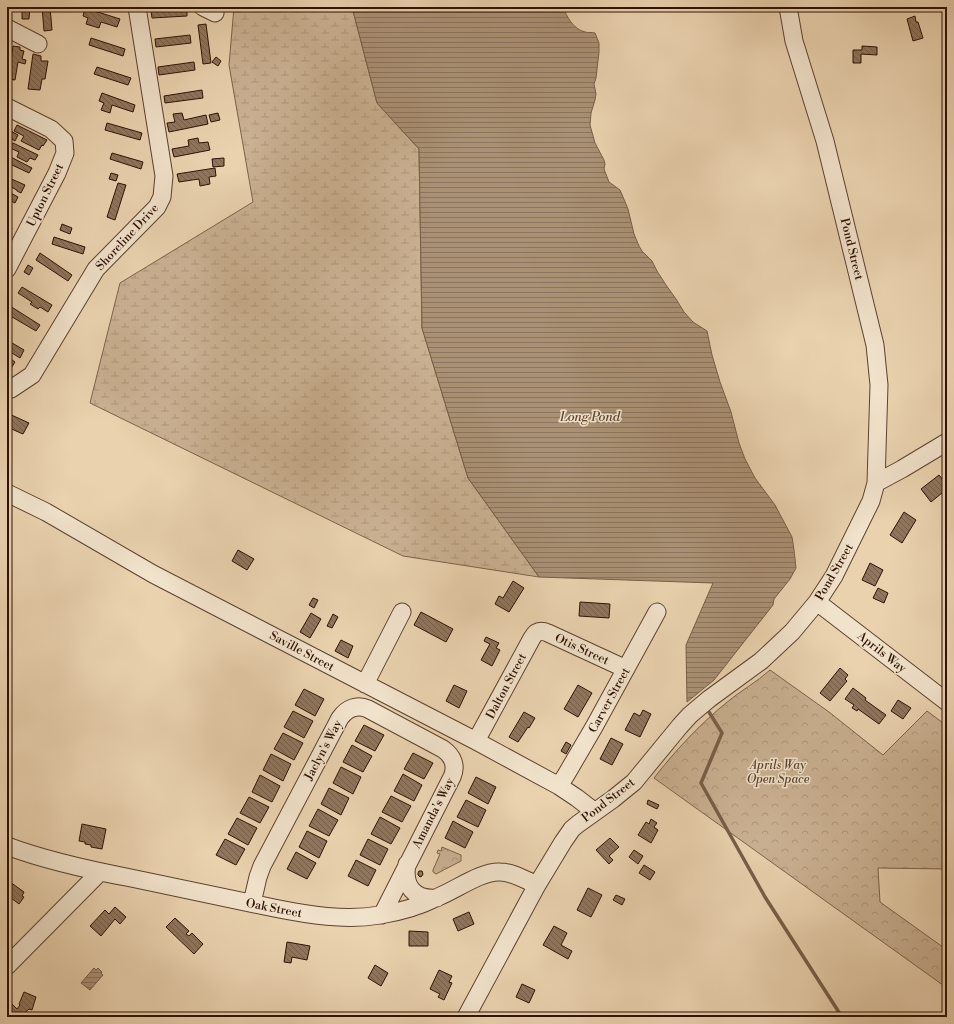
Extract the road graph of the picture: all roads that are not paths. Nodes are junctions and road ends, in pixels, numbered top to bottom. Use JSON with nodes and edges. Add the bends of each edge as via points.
{"nodes":[{"id":1,"x":137,"y":7,"type":"edge"},
{"id":2,"x":788,"y":7,"type":"edge"},
{"id":3,"x":7,"y":28,"type":"edge"},
{"id":4,"x":38,"y":44,"type":"dead end"},
{"id":5,"x":7,"y":107,"type":"edge"},
{"id":6,"x":7,"y":269,"type":"edge"},
{"id":7,"x":7,"y":390,"type":"edge"},
{"id":8,"x":947,"y":442,"type":"edge"},
{"id":9,"x":876,"y":483,"type":"junction"},
{"id":10,"x":7,"y":493,"type":"edge"},
{"id":11,"x":817,"y":602,"type":"junction"},
{"id":12,"x":402,"y":612,"type":"dead end"},
{"id":13,"x":657,"y":612,"type":"dead end"},
{"id":14,"x":537,"y":632,"type":"joint"},
{"id":15,"x":626,"y":669,"type":"junction"},
{"id":16,"x":365,"y":684,"type":"junction"},
{"id":17,"x":947,"y":702,"type":"edge"},
{"id":18,"x":476,"y":741,"type":"junction"},
{"id":19,"x":454,"y":761,"type":"joint"},
{"id":20,"x":558,"y":786,"type":"junction"},
{"id":21,"x":595,"y":812,"type":"junction"},
{"id":22,"x":7,"y":846,"type":"edge"},
{"id":23,"x":407,"y":864,"type":"junction"},
{"id":24,"x":100,"y":872,"type":"junction"},
{"id":25,"x":536,"y":885,"type":"junction"},
{"id":26,"x":437,"y":898,"type":"junction"},
{"id":27,"x":252,"y":903,"type":"junction"},
{"id":28,"x":382,"y":915,"type":"junction"},
{"id":29,"x":7,"y":966,"type":"edge"},
{"id":30,"x":466,"y":1017,"type":"edge"}],
"edges":[{"from":1,"to":7,"type":"street","name":"Shoreline Drive","via":[[164,176],[162,197],[157,207],[96,269],[32,375]]},
{"from":2,"to":9,"type":"street","name":"Pond Street","via":[[794,41],[825,141],[875,345],[879,385]]},
{"from":3,"to":4,"type":"street"},
{"from":5,"to":6,"type":"street","name":"Upton Street","via":[[51,129],[64,141],[65,153],[57,174]]},
{"from":8,"to":9,"type":"street"},
{"from":9,"to":11,"type":"street","name":"Pond Street","via":[[871,501],[834,576]]},
{"from":10,"to":16,"type":"street","name":"Saville Street","via":[[46,512],[153,574]]},
{"from":11,"to":17,"type":"street","name":"Aprils Way"},
{"from":11,"to":21,"type":"street","name":"Pond Street","via":[[792,632],[760,662],[690,715],[634,782]]},
{"from":12,"to":16,"type":"street"},
{"from":13,"to":15,"type":"street","name":"Carver Street"},
{"from":14,"to":15,"type":"street","name":"Otis Street","via":[[548,633]]},
{"from":14,"to":18,"type":"street","name":"Dalton Street"},
{"from":15,"to":20,"type":"street","name":"Carver Street"},
{"from":16,"to":18,"type":"street","name":"Saville Street"},
{"from":18,"to":20,"type":"street","name":"Saville Street"},
{"from":19,"to":23,"type":"street","name":"Amanda's Way","via":[[452,777]]},
{"from":19,"to":27,"type":"street","name":"Jaclyn's Way","via":[[443,749],[368,709],[355,707],[345,711],[264,861]]},
{"from":20,"to":21,"type":"street","name":"Saville Street"},
{"from":21,"to":25,"type":"street","name":"Pond Street","via":[[572,829]]},
{"from":22,"to":24,"type":"street","name":"Oak Street","via":[[71,866]]},
{"from":23,"to":26,"type":"street","via":[[406,875],[411,890],[424,898]]},
{"from":23,"to":28,"type":"street","name":"Amanda's Way"},
{"from":24,"to":27,"type":"street","name":"Oak Street"},
{"from":24,"to":29,"type":"street"},
{"from":25,"to":26,"type":"street","name":"Oak Street","via":[[511,874],[495,872],[474,879]]},
{"from":25,"to":30,"type":"street","name":"Pond Street"},
{"from":26,"to":28,"type":"street","name":"Oak Street"},
{"from":27,"to":28,"type":"street","name":"Oak Street","via":[[326,916]]}]}
